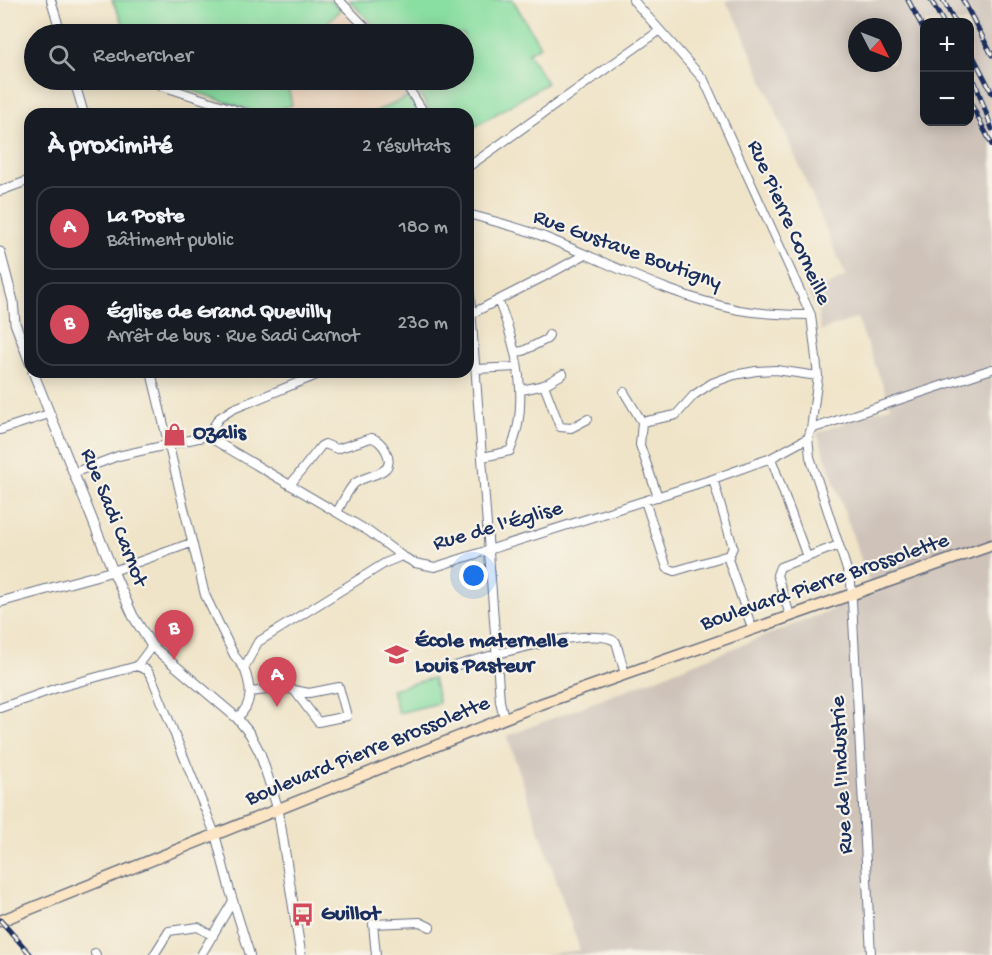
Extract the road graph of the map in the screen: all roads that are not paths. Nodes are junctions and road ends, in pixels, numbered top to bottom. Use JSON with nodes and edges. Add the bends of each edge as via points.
{"nodes":[{"id":1,"x":51,"y":0,"type":"edge"},
{"id":2,"x":339,"y":0,"type":"edge"},
{"id":3,"x":633,"y":0,"type":"edge"},
{"id":4,"x":58,"y":24,"type":"edge"},
{"id":5,"x":362,"y":24,"type":"edge"},
{"id":6,"x":660,"y":31,"type":"junction"},
{"id":7,"x":77,"y":90,"type":"edge"},
{"id":8,"x":174,"y":90,"type":"edge"},
{"id":9,"x":409,"y":90,"type":"edge"},
{"id":10,"x":82,"y":108,"type":"edge"},
{"id":11,"x":230,"y":108,"type":"edge"},
{"id":12,"x":421,"y":108,"type":"edge"},
{"id":13,"x":474,"y":163,"type":"edge"},
{"id":14,"x":24,"y":182,"type":"edge"},
{"id":15,"x":0,"y":191,"type":"edge"},
{"id":16,"x":474,"y":216,"type":"edge"},
{"id":17,"x":0,"y":252,"type":"edge"},
{"id":18,"x":584,"y":255,"type":"junction"},
{"id":19,"x":498,"y":300,"type":"junction"},
{"id":20,"x":474,"y":312,"type":"edge"},
{"id":21,"x":811,"y":315,"type":"junction"},
{"id":22,"x":549,"y":335,"type":"dead end"},
{"id":23,"x":24,"y":347,"type":"edge"},
{"id":24,"x":474,"y":351,"type":"edge"},
{"id":25,"x":516,"y":352,"type":"junction"},
{"id":26,"x":517,"y":367,"type":"junction"},
{"id":27,"x":476,"y":369,"type":"junction"},
{"id":28,"x":992,"y":369,"type":"edge"},
{"id":29,"x":563,"y":374,"type":"dead end"},
{"id":30,"x":818,"y":376,"type":"junction"},
{"id":31,"x":35,"y":378,"type":"edge"},
{"id":32,"x":152,"y":378,"type":"edge"},
{"id":33,"x":309,"y":378,"type":"edge"},
{"id":34,"x":544,"y":385,"type":"junction"},
{"id":35,"x":522,"y":390,"type":"junction"},
{"id":36,"x":624,"y":392,"type":"dead end"},
{"id":37,"x":49,"y":414,"type":"junction"},
{"id":38,"x":588,"y":419,"type":"dead end"},
{"id":39,"x":642,"y":422,"type":"junction"},
{"id":40,"x":811,"y":429,"type":"junction"},
{"id":41,"x":0,"y":430,"type":"edge"},
{"id":42,"x":207,"y":436,"type":"junction"},
{"id":43,"x":808,"y":438,"type":"junction"},
{"id":44,"x":169,"y":445,"type":"junction"},
{"id":45,"x":483,"y":457,"type":"junction"},
{"id":46,"x":771,"y":458,"type":"junction"},
{"id":47,"x":73,"y":473,"type":"junction"},
{"id":48,"x":713,"y":479,"type":"junction"},
{"id":49,"x":290,"y":485,"type":"junction"},
{"id":50,"x":658,"y":497,"type":"junction"},
{"id":51,"x":645,"y":501,"type":"junction"},
{"id":52,"x":337,"y":512,"type":"junction"},
{"id":53,"x":191,"y":543,"type":"junction"},
{"id":54,"x":839,"y":545,"type":"junction"},
{"id":55,"x":992,"y":545,"type":"edge"},
{"id":56,"x":490,"y":551,"type":"junction"},
{"id":57,"x":729,"y":555,"type":"junction"},
{"id":58,"x":402,"y":556,"type":"junction"},
{"id":59,"x":807,"y":557,"type":"junction"},
{"id":60,"x":113,"y":571,"type":"junction"},
{"id":61,"x":852,"y":593,"type":"junction"},
{"id":62,"x":0,"y":602,"type":"edge"},
{"id":63,"x":790,"y":615,"type":"junction"},
{"id":64,"x":752,"y":628,"type":"junction"},
{"id":65,"x":152,"y":646,"type":"junction"},
{"id":66,"x":497,"y":654,"type":"junction"},
{"id":67,"x":137,"y":666,"type":"junction"},
{"id":68,"x":451,"y":667,"type":"dead end"},
{"id":69,"x":244,"y":668,"type":"junction"},
{"id":70,"x":625,"y":674,"type":"junction"},
{"id":71,"x":294,"y":690,"type":"junction"},
{"id":72,"x":250,"y":692,"type":"junction"},
{"id":73,"x":0,"y":708,"type":"edge"},
{"id":74,"x":237,"y":718,"type":"junction"},
{"id":75,"x":504,"y":718,"type":"junction"},
{"id":76,"x":278,"y":809,"type":"junction"},
{"id":77,"x":215,"y":834,"type":"junction"},
{"id":78,"x":233,"y":901,"type":"junction"},
{"id":79,"x":0,"y":921,"type":"edge"},
{"id":80,"x":430,"y":927,"type":"dead end"},
{"id":81,"x":213,"y":936,"type":"junction"},
{"id":82,"x":154,"y":955,"type":"edge"},
{"id":83,"x":201,"y":955,"type":"edge"},
{"id":84,"x":250,"y":955,"type":"edge"},
{"id":85,"x":301,"y":955,"type":"edge"},
{"id":86,"x":376,"y":955,"type":"edge"},
{"id":87,"x":871,"y":955,"type":"edge"}],
"edges":[{"from":1,"to":4,"type":"street"},
{"from":2,"to":5,"type":"street"},
{"from":3,"to":6,"type":"street","name":"Rue Pierre Corneille"},
{"from":6,"to":13,"type":"street"},
{"from":6,"to":21,"type":"street","name":"Rue Pierre Corneille","via":[[704,80]]},
{"from":7,"to":10,"type":"street"},
{"from":8,"to":11,"type":"street"},
{"from":9,"to":12,"type":"street"},
{"from":14,"to":15,"type":"street"},
{"from":16,"to":18,"type":"street","name":"Rue Gustave Boutigny","via":[[541,236]]},
{"from":17,"to":23,"type":"street"},
{"from":18,"to":19,"type":"street"},
{"from":18,"to":21,"type":"street","name":"Rue Gustave Boutigny","via":[[693,298],[739,310]]},
{"from":19,"to":20,"type":"street"},
{"from":19,"to":25,"type":"street"},
{"from":21,"to":30,"type":"street","name":"Rue Pierre Corneille"},
{"from":22,"to":25,"type":"street"},
{"from":24,"to":27,"type":"street"},
{"from":25,"to":26,"type":"street"},
{"from":26,"to":27,"type":"street"},
{"from":26,"to":35,"type":"street"},
{"from":27,"to":45,"type":"street"},
{"from":28,"to":40,"type":"street"},
{"from":29,"to":34,"type":"street"},
{"from":30,"to":39,"type":"street","via":[[776,370],[734,375],[694,395],[676,415]]},
{"from":30,"to":40,"type":"street","name":"Rue Pierre Corneille"},
{"from":31,"to":37,"type":"street","name":"Rue Sadi Carnot"},
{"from":32,"to":44,"type":"street"},
{"from":33,"to":42,"type":"street","via":[[233,409],[219,418]]},
{"from":34,"to":35,"type":"street"},
{"from":34,"to":38,"type":"street","via":[[560,427],[571,428]]},
{"from":35,"to":45,"type":"street","via":[[518,432],[510,451]]},
{"from":36,"to":39,"type":"street"},
{"from":37,"to":41,"type":"street"},
{"from":37,"to":47,"type":"street","name":"Rue Sadi Carnot"},
{"from":39,"to":50,"type":"street","via":[[640,446]]},
{"from":40,"to":43,"type":"street","name":"Rue Pierre Corneille"},
{"from":42,"to":44,"type":"street"},
{"from":42,"to":49,"type":"street"},
{"from":43,"to":46,"type":"street","name":"Rue de l'Église"},
{"from":43,"to":54,"type":"street","name":"Rue Pierre Corneille","via":[[810,457]]},
{"from":44,"to":47,"type":"street","via":[[118,456]]},
{"from":44,"to":53,"type":"street"},
{"from":45,"to":56,"type":"street"},
{"from":46,"to":48,"type":"street","name":"Rue de l'Église"},
{"from":46,"to":59,"type":"street"},
{"from":47,"to":60,"type":"street","name":"Rue Sadi Carnot"},
{"from":48,"to":50,"type":"street","name":"Rue de l'Église"},
{"from":48,"to":57,"type":"street","via":[[733,547]]},
{"from":49,"to":52,"type":"street"},
{"from":49,"to":52,"type":"street","via":[[321,446],[335,449],[376,438],[389,464],[355,483]]},
{"from":50,"to":51,"type":"street","name":"Rue de l'Église"},
{"from":51,"to":56,"type":"street","name":"Rue de l'Église"},
{"from":51,"to":57,"type":"street","via":[[667,568],[675,571]]},
{"from":52,"to":58,"type":"street"},
{"from":53,"to":60,"type":"street"},
{"from":53,"to":69,"type":"street","via":[[205,595]]},
{"from":54,"to":59,"type":"street"},
{"from":54,"to":61,"type":"street","name":"Rue Pierre Corneille"},
{"from":55,"to":61,"type":"main road","name":"Boulevard Pierre Brossolette"},
{"from":56,"to":58,"type":"street","name":"Rue de l'Église","via":[[435,567]]},
{"from":56,"to":66,"type":"street"},
{"from":57,"to":64,"type":"street"},
{"from":58,"to":69,"type":"street","name":"Rue de l'Église","via":[[385,562],[258,642]]},
{"from":59,"to":63,"type":"street","via":[[780,567],[777,575]]},
{"from":60,"to":62,"type":"street"},
{"from":60,"to":65,"type":"street","name":"Rue Sadi Carnot","via":[[132,616]]},
{"from":61,"to":63,"type":"main road","name":"Boulevard Pierre Brossolette"},
{"from":61,"to":87,"type":"street","name":"Rue de l'Industrie"},
{"from":63,"to":64,"type":"main road","name":"Boulevard Pierre Brossolette"},
{"from":64,"to":70,"type":"main road","name":"Boulevard Pierre Brossolette"},
{"from":65,"to":67,"type":"street"},
{"from":65,"to":74,"type":"street","name":"Rue Sadi Carnot"},
{"from":66,"to":68,"type":"street"},
{"from":66,"to":70,"type":"street","via":[[556,639],[608,638],[616,642]]},
{"from":66,"to":75,"type":"street"},
{"from":67,"to":73,"type":"street"},
{"from":67,"to":77,"type":"street","via":[[147,670],[152,678]]},
{"from":69,"to":72,"type":"street"},
{"from":70,"to":75,"type":"main road","name":"Boulevard Pierre Brossolette"},
{"from":71,"to":71,"type":"street","via":[[309,693],[339,687],[347,716],[318,722]]},
{"from":71,"to":72,"type":"street"},
{"from":72,"to":74,"type":"street","via":[[247,709]]},
{"from":74,"to":76,"type":"street","name":"Rue Sadi Carnot","via":[[260,753]]},
{"from":75,"to":76,"type":"main road","name":"Boulevard Pierre Brossolette"},
{"from":76,"to":77,"type":"main road","name":"Boulevard Pierre Brossolette"},
{"from":76,"to":85,"type":"street","name":"Rue Sadi Carnot"},
{"from":77,"to":78,"type":"street"},
{"from":77,"to":79,"type":"main road","name":"Boulevard Pierre Brossolette"},
{"from":78,"to":81,"type":"street"},
{"from":78,"to":84,"type":"street"},
{"from":80,"to":86,"type":"street","via":[[420,922],[373,924]]},
{"from":81,"to":82,"type":"street","via":[[198,927],[169,931]]},
{"from":81,"to":83,"type":"street"}]}
